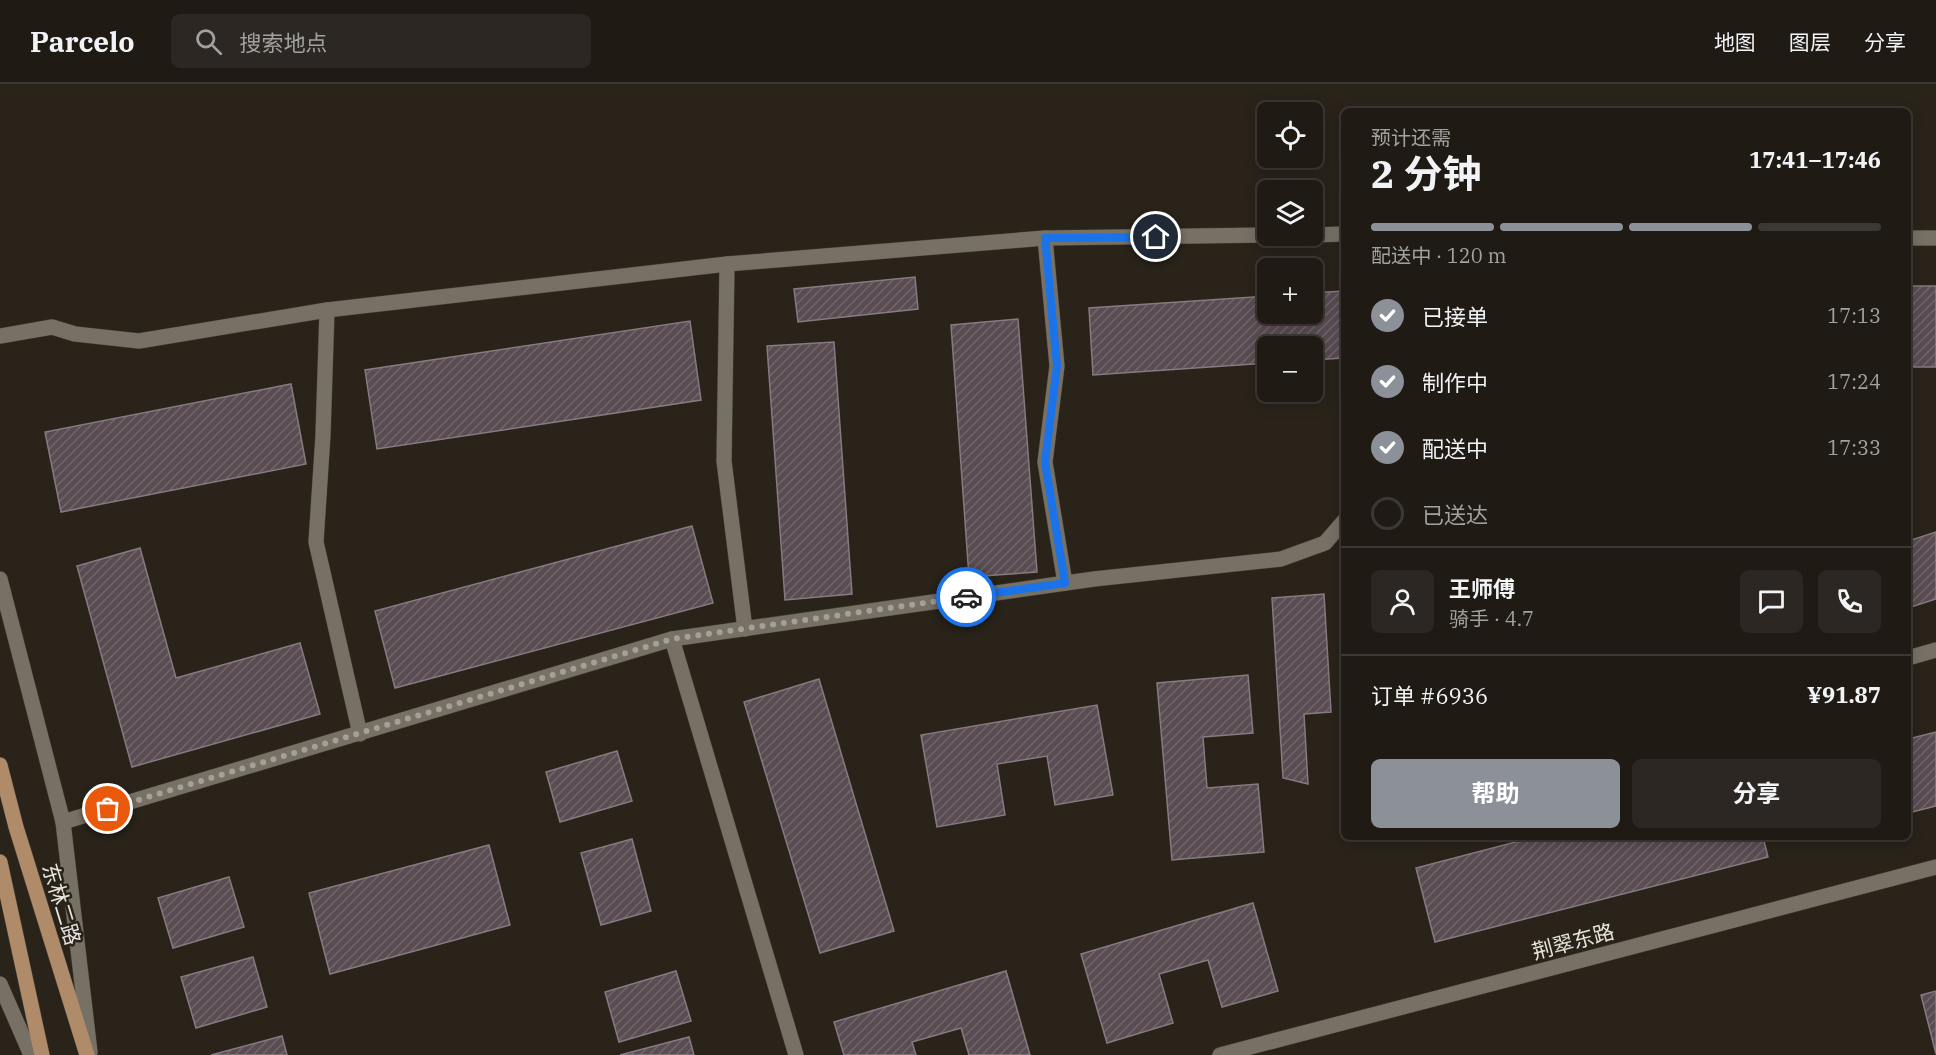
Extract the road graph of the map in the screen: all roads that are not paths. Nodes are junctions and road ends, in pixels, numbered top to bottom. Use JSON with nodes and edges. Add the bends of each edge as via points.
{"nodes":[{"id":1,"x":1341,"y":234,"type":"edge"},
{"id":2,"x":1257,"y":235,"type":"edge"},
{"id":3,"x":1323,"y":235,"type":"edge"},
{"id":4,"x":1045,"y":238,"type":"junction"},
{"id":5,"x":1911,"y":238,"type":"edge"},
{"id":6,"x":1936,"y":238,"type":"edge"},
{"id":7,"x":727,"y":264,"type":"junction"},
{"id":8,"x":327,"y":310,"type":"junction"},
{"id":9,"x":0,"y":336,"type":"edge"},
{"id":10,"x":1341,"y":524,"type":"edge"},
{"id":11,"x":0,"y":579,"type":"edge"},
{"id":12,"x":1065,"y":583,"type":"junction"},
{"id":13,"x":745,"y":629,"type":"junction"},
{"id":14,"x":672,"y":639,"type":"junction"},
{"id":15,"x":1936,"y":650,"type":"edge"},
{"id":16,"x":1911,"y":657,"type":"edge"},
{"id":17,"x":360,"y":734,"type":"junction"},
{"id":18,"x":0,"y":765,"type":"edge"},
{"id":19,"x":63,"y":822,"type":"junction"},
{"id":20,"x":0,"y":861,"type":"edge"},
{"id":21,"x":1936,"y":867,"type":"edge"},
{"id":22,"x":0,"y":984,"type":"edge"},
{"id":23,"x":31,"y":1055,"type":"edge"},
{"id":24,"x":42,"y":1055,"type":"edge"},
{"id":25,"x":89,"y":1055,"type":"edge"},
{"id":26,"x":796,"y":1055,"type":"edge"},
{"id":27,"x":1220,"y":1055,"type":"edge"}],
"edges":[{"from":1,"to":3,"type":"street"},
{"from":2,"to":4,"type":"street"},
{"from":4,"to":7,"type":"street"},
{"from":4,"to":12,"type":"street","via":[[1057,366],[1045,462]]},
{"from":5,"to":6,"type":"street"},
{"from":7,"to":8,"type":"street"},
{"from":7,"to":13,"type":"street","via":[[724,461]]},
{"from":8,"to":9,"type":"street","via":[[139,341],[75,334],[52,327]]},
{"from":8,"to":17,"type":"street","via":[[316,542]]},
{"from":10,"to":12,"type":"street","via":[[1325,543],[1281,559]]},
{"from":11,"to":19,"type":"street"},
{"from":12,"to":13,"type":"street"},
{"from":13,"to":14,"type":"street"},
{"from":14,"to":17,"type":"street"},
{"from":14,"to":26,"type":"street"},
{"from":15,"to":16,"type":"street"},
{"from":17,"to":19,"type":"street"},
{"from":18,"to":25,"type":"main road","name":"东林二路"},
{"from":19,"to":25,"type":"street"},
{"from":20,"to":24,"type":"main road"},
{"from":21,"to":27,"type":"street","name":"荆翠东路"},
{"from":22,"to":23,"type":"street"}]}
